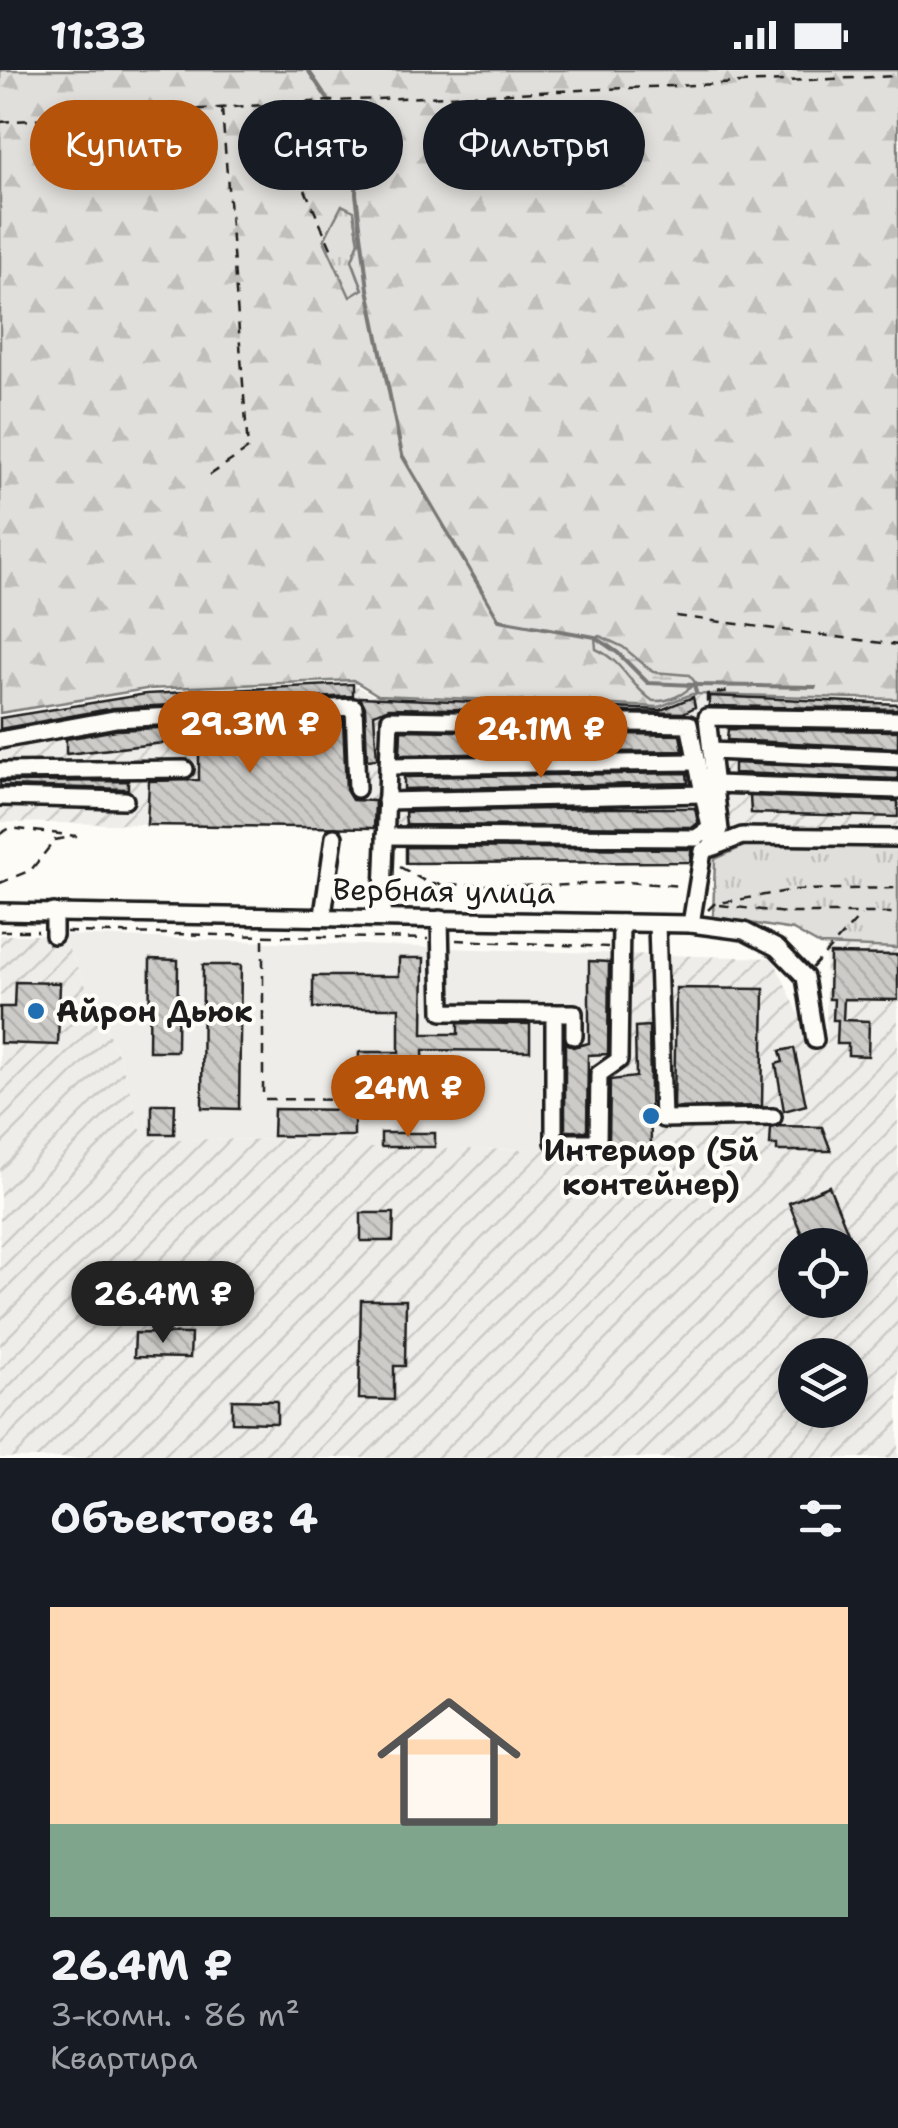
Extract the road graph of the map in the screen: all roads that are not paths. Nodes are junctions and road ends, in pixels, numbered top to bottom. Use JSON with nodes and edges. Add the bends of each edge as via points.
{"nodes":[{"id":1,"x":898,"y":720,"type":"edge"},
{"id":2,"x":0,"y":740,"type":"edge"},
{"id":3,"x":711,"y":752,"type":"junction"},
{"id":4,"x":898,"y":760,"type":"edge"},
{"id":5,"x":697,"y":762,"type":"junction"},
{"id":6,"x":388,"y":766,"type":"junction"},
{"id":7,"x":185,"y":769,"type":"dead end"},
{"id":8,"x":0,"y":770,"type":"edge"},
{"id":9,"x":357,"y":789,"type":"dead end"},
{"id":10,"x":709,"y":789,"type":"junction"},
{"id":11,"x":898,"y":790,"type":"edge"},
{"id":12,"x":0,"y":797,"type":"edge"},
{"id":13,"x":125,"y":800,"type":"dead end"},
{"id":14,"x":386,"y":801,"type":"junction"},
{"id":15,"x":710,"y":828,"type":"junction"},
{"id":16,"x":385,"y":836,"type":"junction"},
{"id":17,"x":334,"y":837,"type":"dead end"},
{"id":18,"x":898,"y":838,"type":"edge"},
{"id":19,"x":718,"y":845,"type":"junction"},
{"id":20,"x":0,"y":912,"type":"edge"},
{"id":21,"x":54,"y":912,"type":"junction"},
{"id":22,"x":323,"y":916,"type":"junction"},
{"id":23,"x":382,"y":917,"type":"junction"},
{"id":24,"x":440,"y":919,"type":"junction"},
{"id":25,"x":621,"y":923,"type":"junction"},
{"id":26,"x":657,"y":924,"type":"junction"},
{"id":27,"x":691,"y":924,"type":"junction"},
{"id":28,"x":54,"y":934,"type":"road end"},
{"id":29,"x":554,"y":1013,"type":"junction"},
{"id":30,"x":574,"y":1036,"type":"dead end"},
{"id":31,"x":815,"y":1040,"type":"dead end"},
{"id":32,"x":773,"y":1117,"type":"dead end"}],
"edges":[{"from":1,"to":3,"type":"street","via":[[707,717]]},
{"from":2,"to":9,"type":"street","via":[[115,718],[354,707]]},
{"from":3,"to":4,"type":"street"},
{"from":3,"to":10,"type":"street"},
{"from":5,"to":6,"type":"street"},
{"from":5,"to":6,"type":"street","via":[[690,724],[390,719]]},
{"from":5,"to":10,"type":"street"},
{"from":6,"to":14,"type":"street"},
{"from":7,"to":8,"type":"street"},
{"from":10,"to":11,"type":"street"},
{"from":10,"to":14,"type":"street"},
{"from":10,"to":15,"type":"street"},
{"from":10,"to":19,"type":"street"},
{"from":12,"to":13,"type":"street"},
{"from":14,"to":16,"type":"street"},
{"from":15,"to":16,"type":"street","via":[[696,838]]},
{"from":15,"to":19,"type":"street"},
{"from":16,"to":23,"type":"street"},
{"from":17,"to":22,"type":"street"},
{"from":18,"to":19,"type":"street","via":[[742,836]]},
{"from":19,"to":27,"type":"street","via":[[703,851]]},
{"from":20,"to":21,"type":"street","name":"Вербная улица"},
{"from":21,"to":22,"type":"street","name":"Вербная улица"},
{"from":21,"to":28,"type":"street"},
{"from":22,"to":23,"type":"street","name":"Вербная улица"},
{"from":23,"to":24,"type":"street","name":"Вербная улица"},
{"from":24,"to":25,"type":"street","name":"Вербная улица"},
{"from":24,"to":29,"type":"street","via":[[442,1012]]},
{"from":25,"to":26,"type":"street","name":"Вербная улица"},
{"from":25,"to":29,"type":"street","via":[[620,1060],[599,1074],[598,1142],[548,1142]]},
{"from":26,"to":27,"type":"street","name":"Вербная улица"},
{"from":26,"to":32,"type":"street","via":[[663,1119]]},
{"from":27,"to":31,"type":"street","name":"Вербная улица","via":[[744,931],[777,948],[805,976]]},
{"from":29,"to":30,"type":"street","via":[[574,1013]]}]}
